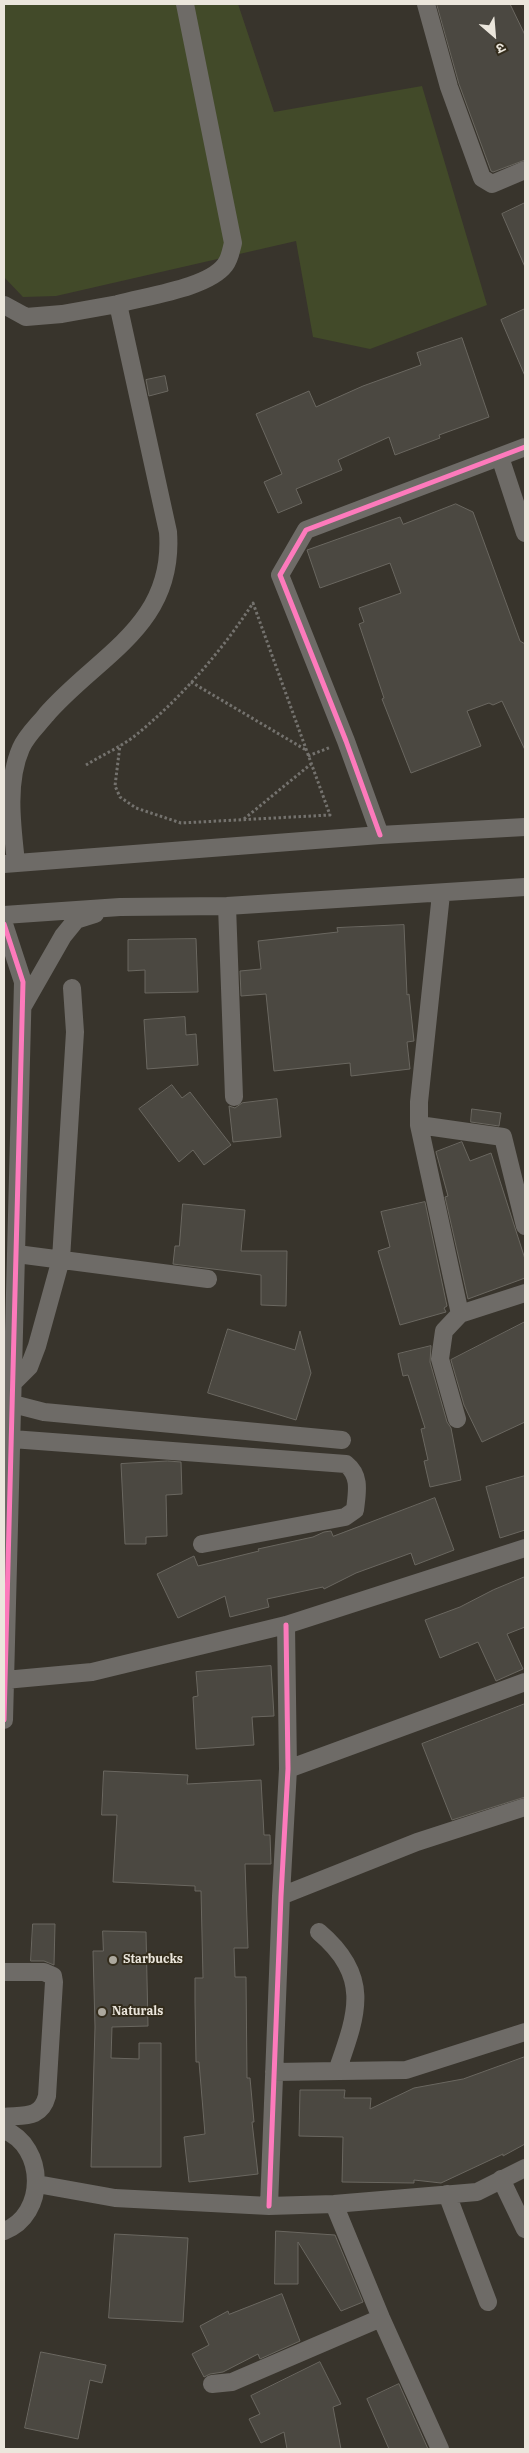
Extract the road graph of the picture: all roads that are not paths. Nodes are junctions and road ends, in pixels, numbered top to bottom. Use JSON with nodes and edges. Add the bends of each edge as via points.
{"nodes":[{"id":1,"x":185,"y":4,"type":"edge"},
{"id":2,"x":426,"y":4,"type":"edge"},
{"id":3,"x":525,"y":170,"type":"edge"},
{"id":4,"x":118,"y":304,"type":"junction"},
{"id":5,"x":4,"y":305,"type":"edge"},
{"id":6,"x":525,"y":447,"type":"edge"},
{"id":7,"x":500,"y":457,"type":"junction"},
{"id":8,"x":525,"y":533,"type":"edge"},
{"id":9,"x":525,"y":827,"type":"edge"},
{"id":10,"x":380,"y":836,"type":"junction"},
{"id":11,"x":10,"y":863,"type":"edge"},
{"id":12,"x":525,"y":887,"type":"edge"},
{"id":13,"x":441,"y":894,"type":"junction"},
{"id":14,"x":227,"y":906,"type":"junction"},
{"id":15,"x":120,"y":907,"type":"junction"},
{"id":16,"x":4,"y":915,"type":"edge"},
{"id":17,"x":4,"y":924,"type":"edge"},
{"id":18,"x":72,"y":988,"type":"dead end"},
{"id":19,"x":22,"y":1008,"type":"junction"},
{"id":20,"x":234,"y":1097,"type":"dead end"},
{"id":21,"x":420,"y":1125,"type":"junction"},
{"id":22,"x":525,"y":1226,"type":"edge"},
{"id":23,"x":17,"y":1254,"type":"junction"},
{"id":24,"x":61,"y":1259,"type":"junction"},
{"id":25,"x":208,"y":1279,"type":"dead end"},
{"id":26,"x":525,"y":1293,"type":"edge"},
{"id":27,"x":460,"y":1314,"type":"junction"},
{"id":28,"x":9,"y":1316,"type":"edge"},
{"id":29,"x":9,"y":1361,"type":"edge"},
{"id":30,"x":13,"y":1383,"type":"junction"},
{"id":31,"x":13,"y":1404,"type":"junction"},
{"id":32,"x":457,"y":1419,"type":"dead end"},
{"id":33,"x":12,"y":1439,"type":"junction"},
{"id":34,"x":342,"y":1440,"type":"dead end"},
{"id":35,"x":202,"y":1544,"type":"dead end"},
{"id":36,"x":525,"y":1548,"type":"edge"},
{"id":37,"x":286,"y":1626,"type":"junction"},
{"id":38,"x":5,"y":1680,"type":"edge"},
{"id":39,"x":525,"y":1682,"type":"edge"},
{"id":40,"x":4,"y":1720,"type":"edge"},
{"id":41,"x":288,"y":1769,"type":"junction"},
{"id":42,"x":525,"y":1807,"type":"edge"},
{"id":43,"x":281,"y":1896,"type":"junction"},
{"id":44,"x":319,"y":1932,"type":"dead end"},
{"id":45,"x":4,"y":1972,"type":"edge"},
{"id":46,"x":525,"y":2032,"type":"edge"},
{"id":47,"x":337,"y":2071,"type":"junction"},
{"id":48,"x":274,"y":2072,"type":"junction"},
{"id":49,"x":4,"y":2117,"type":"edge"},
{"id":50,"x":4,"y":2130,"type":"edge"},
{"id":51,"x":525,"y":2168,"type":"edge"},
{"id":52,"x":501,"y":2179,"type":"junction"},
{"id":53,"x":37,"y":2184,"type":"junction"},
{"id":54,"x":446,"y":2194,"type":"junction"},
{"id":55,"x":334,"y":2204,"type":"junction"},
{"id":56,"x":269,"y":2206,"type":"junction"},
{"id":57,"x":525,"y":2229,"type":"edge"},
{"id":58,"x":4,"y":2231,"type":"edge"},
{"id":59,"x":488,"y":2302,"type":"dead end"},
{"id":60,"x":381,"y":2318,"type":"junction"},
{"id":61,"x":212,"y":2384,"type":"dead end"},
{"id":62,"x":440,"y":2449,"type":"edge"}],
"edges":[{"from":1,"to":4,"type":"street","via":[[233,243],[227,264],[218,272],[197,283]]},
{"from":2,"to":3,"type":"street","via":[[449,87],[482,178],[492,184]]},
{"from":4,"to":5,"type":"street","via":[[26,317]]},
{"from":4,"to":11,"type":"street","via":[[168,532],[169,556],[164,580],[151,608],[135,631],[55,705],[21,747],[14,772]]},
{"from":6,"to":7,"type":"street"},
{"from":7,"to":8,"type":"street"},
{"from":7,"to":10,"type":"street","via":[[306,530],[280,575]]},
{"from":9,"to":10,"type":"street"},
{"from":10,"to":11,"type":"street"},
{"from":12,"to":13,"type":"street"},
{"from":13,"to":14,"type":"street"},
{"from":13,"to":21,"type":"street","via":[[419,1102]]},
{"from":14,"to":15,"type":"street"},
{"from":14,"to":20,"type":"street"},
{"from":15,"to":16,"type":"street"},
{"from":15,"to":19,"type":"street","via":[[76,920],[63,936]]},
{"from":17,"to":19,"type":"street","via":[[23,982]]},
{"from":18,"to":24,"type":"street","via":[[75,1032]]},
{"from":19,"to":23,"type":"street"},
{"from":21,"to":22,"type":"street","via":[[503,1137]]},
{"from":21,"to":27,"type":"street"},
{"from":23,"to":24,"type":"street"},
{"from":23,"to":28,"type":"street"},
{"from":24,"to":25,"type":"street"},
{"from":24,"to":30,"type":"street","via":[[29,1367]]},
{"from":26,"to":27,"type":"street"},
{"from":27,"to":32,"type":"street","via":[[444,1331],[440,1359]]},
{"from":28,"to":29,"type":"street"},
{"from":29,"to":30,"type":"street"},
{"from":30,"to":31,"type":"street"},
{"from":31,"to":33,"type":"street"},
{"from":31,"to":34,"type":"street","via":[[44,1412]]},
{"from":33,"to":35,"type":"street","via":[[346,1464],[353,1470],[358,1482],[355,1510],[345,1517]]},
{"from":33,"to":38,"type":"street"},
{"from":36,"to":37,"type":"street"},
{"from":37,"to":38,"type":"street","via":[[92,1672]]},
{"from":37,"to":41,"type":"street"},
{"from":38,"to":40,"type":"street"},
{"from":39,"to":41,"type":"street"},
{"from":41,"to":43,"type":"street"},
{"from":42,"to":43,"type":"street","via":[[417,1842]]},
{"from":43,"to":48,"type":"street"},
{"from":44,"to":47,"type":"street","via":[[334,1945],[349,1966],[357,1993],[352,2027]]},
{"from":45,"to":49,"type":"street","via":[[44,1972],[53,1976],[54,1982],[45,2105],[32,2114]]},
{"from":46,"to":47,"type":"street","via":[[406,2070]]},
{"from":47,"to":48,"type":"street"},
{"from":48,"to":56,"type":"street"},
{"from":50,"to":53,"type":"street","via":[[21,2142],[30,2154],[36,2168]]},
{"from":51,"to":52,"type":"street"},
{"from":52,"to":54,"type":"street","via":[[477,2192]]},
{"from":52,"to":57,"type":"street"},
{"from":53,"to":56,"type":"street","via":[[115,2198]]},
{"from":53,"to":58,"type":"street","via":[[33,2202],[23,2217]]},
{"from":54,"to":55,"type":"street"},
{"from":54,"to":59,"type":"street"},
{"from":55,"to":56,"type":"street"},
{"from":55,"to":60,"type":"street"},
{"from":60,"to":61,"type":"street","via":[[232,2382]]},
{"from":60,"to":62,"type":"street"}]}
